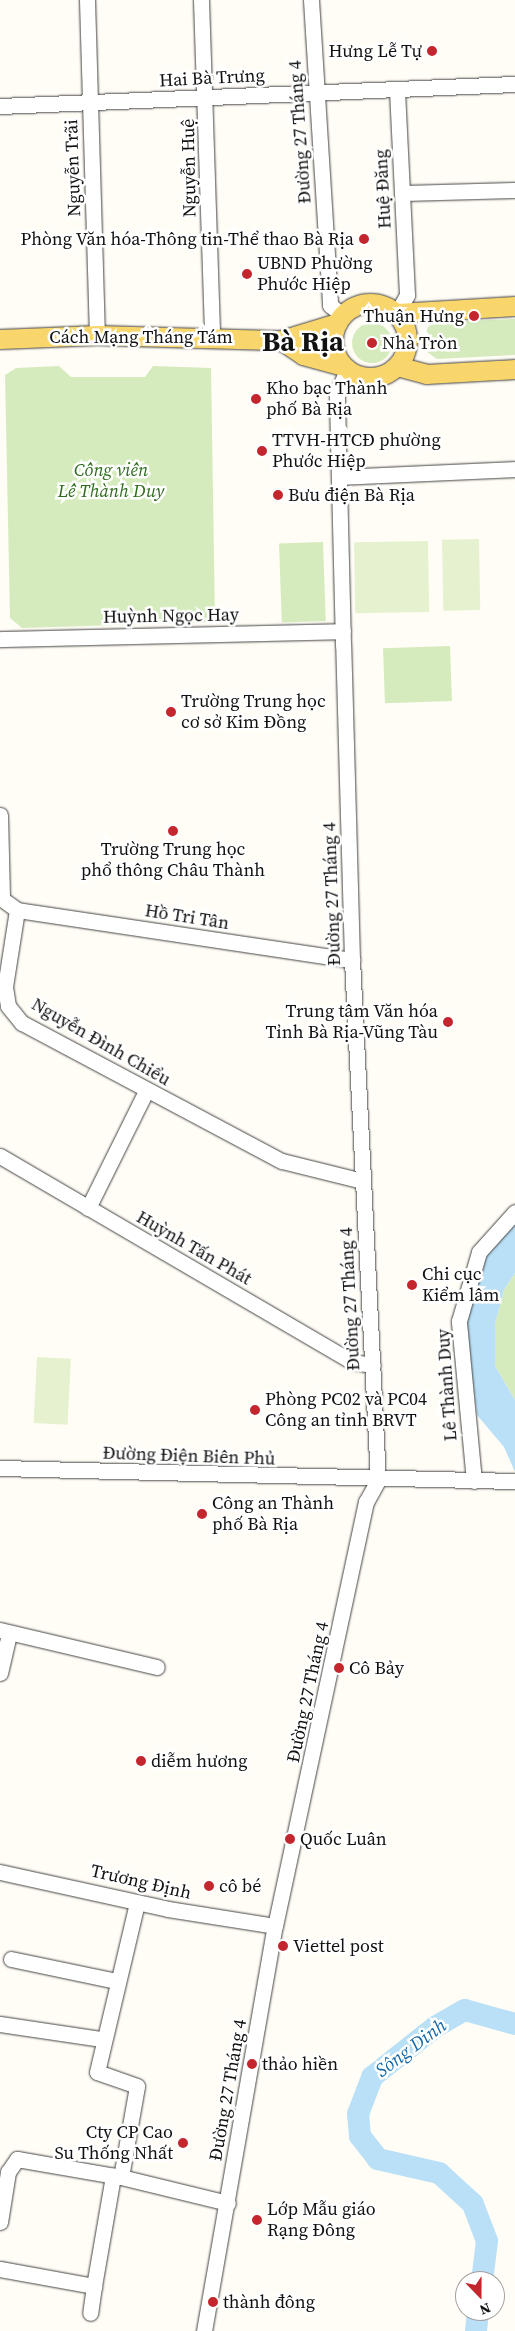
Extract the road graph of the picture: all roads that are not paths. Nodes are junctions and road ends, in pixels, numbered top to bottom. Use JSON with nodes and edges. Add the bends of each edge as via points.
{"nodes":[{"id":1,"x":87,"y":0,"type":"edge"},
{"id":2,"x":201,"y":0,"type":"edge"},
{"id":3,"x":311,"y":0,"type":"edge"},
{"id":4,"x":515,"y":84,"type":"edge"},
{"id":5,"x":397,"y":89,"type":"junction"},
{"id":6,"x":320,"y":92,"type":"junction"},
{"id":7,"x":206,"y":97,"type":"junction"},
{"id":8,"x":90,"y":102,"type":"junction"},
{"id":9,"x":0,"y":106,"type":"edge"},
{"id":10,"x":515,"y":190,"type":"edge"},
{"id":11,"x":402,"y":193,"type":"junction"},
{"id":12,"x":515,"y":306,"type":"edge"},
{"id":13,"x":397,"y":313,"type":"junction"},
{"id":14,"x":340,"y":319,"type":"junction"},
{"id":15,"x":97,"y":335,"type":"junction"},
{"id":16,"x":212,"y":335,"type":"junction"},
{"id":17,"x":0,"y":339,"type":"edge"},
{"id":18,"x":281,"y":340,"type":"junction"},
{"id":19,"x":397,"y":366,"type":"junction"},
{"id":20,"x":345,"y":368,"type":"junction"},
{"id":21,"x":515,"y":369,"type":"edge"},
{"id":22,"x":515,"y":469,"type":"edge"},
{"id":23,"x":340,"y":477,"type":"junction"},
{"id":24,"x":343,"y":631,"type":"junction"},
{"id":25,"x":0,"y":639,"type":"edge"},
{"id":26,"x":0,"y":815,"type":"edge"},
{"id":27,"x":1,"y":900,"type":"edge"},
{"id":28,"x":17,"y":910,"type":"junction"},
{"id":29,"x":352,"y":960,"type":"junction"},
{"id":30,"x":146,"y":1091,"type":"junction"},
{"id":31,"x":0,"y":1156,"type":"edge"},
{"id":32,"x":362,"y":1181,"type":"junction"},
{"id":33,"x":88,"y":1208,"type":"junction"},
{"id":34,"x":515,"y":1212,"type":"edge"},
{"id":35,"x":373,"y":1364,"type":"junction"},
{"id":36,"x":0,"y":1468,"type":"edge"},
{"id":37,"x":378,"y":1480,"type":"junction"},
{"id":38,"x":469,"y":1480,"type":"junction"},
{"id":39,"x":515,"y":1481,"type":"edge"},
{"id":40,"x":4,"y":1632,"type":"edge"},
{"id":41,"x":157,"y":1667,"type":"dead end"},
{"id":42,"x":0,"y":1673,"type":"edge"},
{"id":43,"x":0,"y":1872,"type":"edge"},
{"id":44,"x":137,"y":1903,"type":"junction"},
{"id":45,"x":275,"y":1926,"type":"junction"},
{"id":46,"x":11,"y":1959,"type":"dead end"},
{"id":47,"x":116,"y":1981,"type":"junction"},
{"id":48,"x":0,"y":2024,"type":"edge"},
{"id":49,"x":102,"y":2039,"type":"junction"},
{"id":50,"x":117,"y":2176,"type":"junction"},
{"id":51,"x":228,"y":2203,"type":"junction"},
{"id":52,"x":0,"y":2222,"type":"edge"},
{"id":53,"x":0,"y":2269,"type":"edge"},
{"id":54,"x":94,"y":2286,"type":"junction"},
{"id":55,"x":90,"y":2313,"type":"dead end"},
{"id":56,"x":204,"y":2331,"type":"edge"}],
"edges":[{"from":1,"to":8,"type":"street","name":"Nguyễn Trãi"},
{"from":2,"to":7,"type":"street","name":"Nguyễn Huệ"},
{"from":3,"to":6,"type":"street","name":"Đường 27 Tháng 4","via":[[314,72]]},
{"from":4,"to":5,"type":"street","name":"Hai Bà Trưng"},
{"from":5,"to":6,"type":"street","name":"Hai Bà Trưng"},
{"from":5,"to":11,"type":"street","name":"Huệ Đăng"},
{"from":6,"to":7,"type":"street","name":"Hai Bà Trưng"},
{"from":6,"to":14,"type":"street","name":"Đường 27 Tháng 4","via":[[330,305]]},
{"from":7,"to":8,"type":"street","name":"Hai Bà Trưng"},
{"from":7,"to":16,"type":"street","name":"Nguyễn Huệ"},
{"from":8,"to":9,"type":"street","name":"Hai Bà Trưng"},
{"from":8,"to":15,"type":"street","name":"Nguyễn Trãi"},
{"from":10,"to":11,"type":"street"},
{"from":11,"to":13,"type":"street","name":"Huệ Đăng","via":[[407,295]]},
{"from":12,"to":13,"type":"main road"},
{"from":13,"to":14,"type":"main road","via":[[381,304],[363,303]]},
{"from":13,"to":19,"type":"main road","via":[[408,334],[404,357]]},
{"from":14,"to":18,"type":"main road","name":"Cách Mạng Tháng Tám"},
{"from":14,"to":20,"type":"main road","via":[[333,345]]},
{"from":15,"to":16,"type":"main road","name":"Cách Mạng Tháng Tám"},
{"from":15,"to":17,"type":"main road","name":"Cách Mạng Tháng Tám"},
{"from":16,"to":18,"type":"main road","name":"Cách Mạng Tháng Tám"},
{"from":18,"to":20,"type":"main road","via":[[303,355]]},
{"from":19,"to":20,"type":"main road","via":[[367,378]]},
{"from":19,"to":21,"type":"main road","via":[[426,374]]},
{"from":20,"to":23,"type":"street","name":"Đường 27 Tháng 4","via":[[337,394]]},
{"from":22,"to":23,"type":"street"},
{"from":23,"to":24,"type":"street","name":"Đường 27 Tháng 4"},
{"from":24,"to":25,"type":"street","name":"Huỳnh Ngọc Hay"},
{"from":24,"to":29,"type":"street","name":"Đường 27 Tháng 4"},
{"from":26,"to":27,"type":"street"},
{"from":27,"to":28,"type":"street"},
{"from":28,"to":29,"type":"street","name":"Hồ Tri Tân"},
{"from":28,"to":30,"type":"street","name":"Nguyễn Đình Chiểu","via":[[5,987],[8,1006],[22,1023]]},
{"from":29,"to":32,"type":"street","name":"Đường 27 Tháng 4"},
{"from":30,"to":32,"type":"street","name":"Nguyễn Đình Chiểu","via":[[282,1161]]},
{"from":30,"to":33,"type":"street"},
{"from":31,"to":33,"type":"street","name":"Huỳnh Tấn Phát"},
{"from":32,"to":35,"type":"street","name":"Đường 27 Tháng 4"},
{"from":33,"to":35,"type":"street","name":"Huỳnh Tấn Phát","via":[[353,1362]]},
{"from":34,"to":38,"type":"street","name":"Lê Thành Duy","via":[[479,1252],[460,1321]]},
{"from":35,"to":37,"type":"street","name":"Đường 27 Tháng 4"},
{"from":36,"to":37,"type":"street","name":"Đường Điện Biên Phủ"},
{"from":37,"to":38,"type":"street","name":"Đường Điện Biên Phủ"},
{"from":37,"to":45,"type":"street","name":"Đường 27 Tháng 4","via":[[366,1502]]},
{"from":38,"to":39,"type":"street","name":"Đường Điện Biên Phủ"},
{"from":40,"to":41,"type":"street"},
{"from":40,"to":42,"type":"street"},
{"from":43,"to":44,"type":"street","name":"Trương Định"},
{"from":44,"to":45,"type":"street","name":"Trương Định"},
{"from":44,"to":47,"type":"street"},
{"from":45,"to":51,"type":"street","name":"Đường 27 Tháng 4"},
{"from":46,"to":47,"type":"street"},
{"from":47,"to":49,"type":"street"},
{"from":48,"to":49,"type":"street"},
{"from":49,"to":50,"type":"street","via":[[98,2072],[136,2086]]},
{"from":50,"to":51,"type":"street"},
{"from":50,"to":52,"type":"street","via":[[17,2159],[8,2172]]},
{"from":50,"to":54,"type":"street"},
{"from":51,"to":56,"type":"street","name":"Đường 27 Tháng 4"},
{"from":53,"to":54,"type":"street"},
{"from":54,"to":55,"type":"street"}]}
